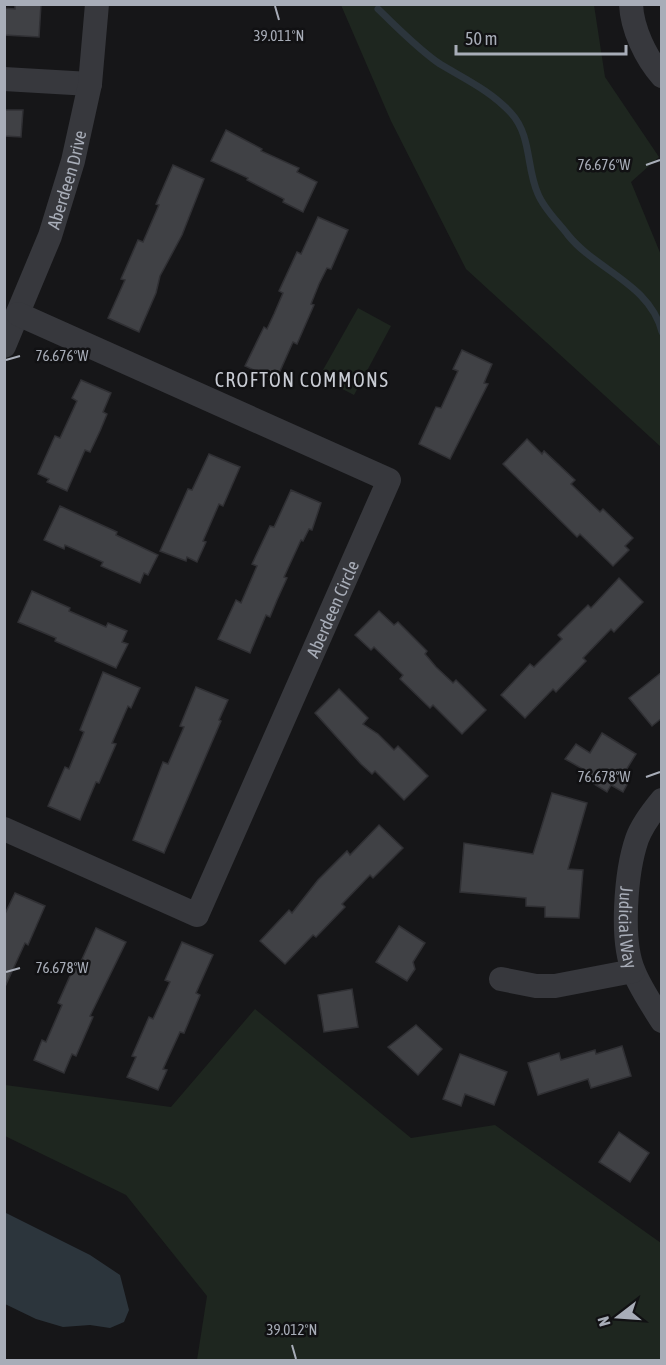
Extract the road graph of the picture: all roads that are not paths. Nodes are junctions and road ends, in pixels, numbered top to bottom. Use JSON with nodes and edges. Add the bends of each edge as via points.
{"nodes":[{"id":1,"x":97,"y":4,"type":"edge"},
{"id":2,"x":631,"y":4,"type":"edge"},
{"id":3,"x":662,"y":76,"type":"edge"},
{"id":4,"x":4,"y":79,"type":"edge"},
{"id":5,"x":90,"y":84,"type":"junction"},
{"id":6,"x":18,"y":314,"type":"junction"},
{"id":7,"x":4,"y":346,"type":"edge"},
{"id":8,"x":662,"y":800,"type":"edge"},
{"id":9,"x":4,"y":829,"type":"edge"},
{"id":10,"x":633,"y":970,"type":"junction"},
{"id":11,"x":501,"y":978,"type":"dead end"},
{"id":12,"x":662,"y":1021,"type":"edge"}],
"edges":[{"from":1,"to":5,"type":"street","name":"Aberdeen Drive"},
{"from":2,"to":3,"type":"street","via":[[640,40]]},
{"from":4,"to":5,"type":"street"},
{"from":5,"to":6,"type":"street","name":"Aberdeen Drive","via":[[73,161],[50,236]]},
{"from":6,"to":7,"type":"street","name":"Aberdeen Drive"},
{"from":6,"to":9,"type":"street","name":"Aberdeen Circle","via":[[390,480],[197,915]]},
{"from":8,"to":10,"type":"street","name":"Judicial Way","via":[[637,838],[630,864],[626,924]]},
{"from":10,"to":11,"type":"street","via":[[555,986]]},
{"from":10,"to":12,"type":"street","name":"Judicial Way"}]}
